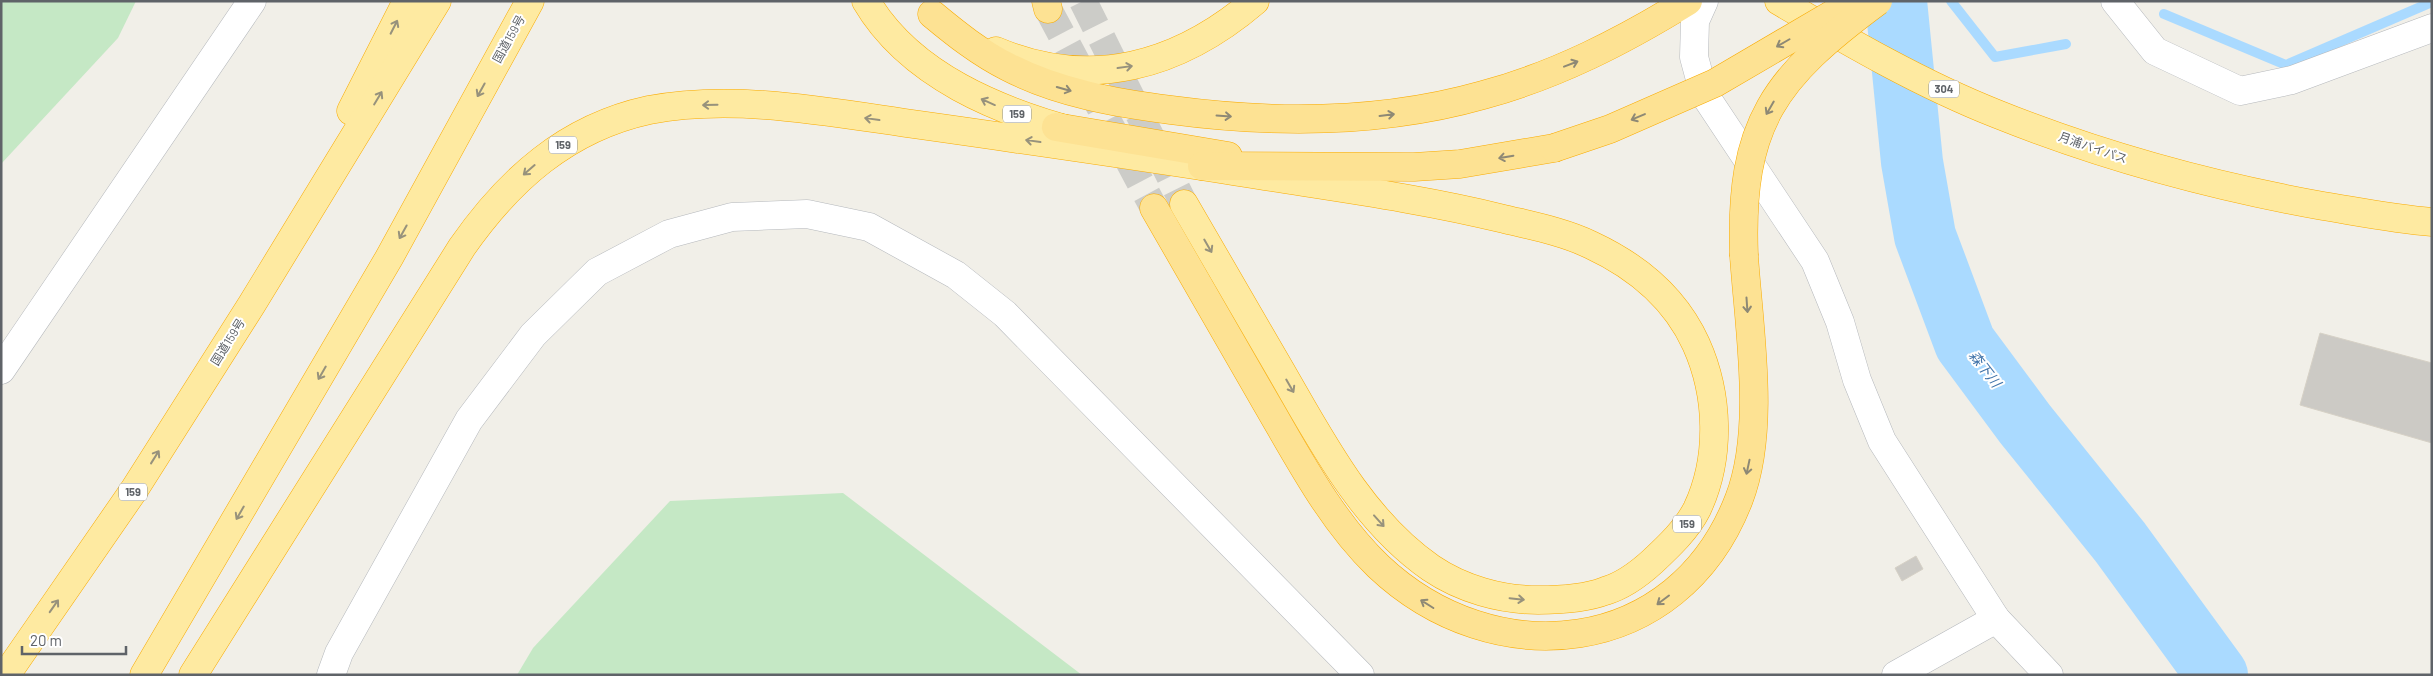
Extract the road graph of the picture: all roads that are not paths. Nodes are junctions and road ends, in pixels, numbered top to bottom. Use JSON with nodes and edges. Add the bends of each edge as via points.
{"nodes":[{"id":1,"x":252,"y":1,"type":"edge"},
{"id":2,"x":407,"y":1,"type":"edge"},
{"id":3,"x":437,"y":1,"type":"edge"},
{"id":4,"x":530,"y":1,"type":"edge"},
{"id":5,"x":866,"y":1,"type":"edge"},
{"id":6,"x":1256,"y":1,"type":"edge"},
{"id":7,"x":1688,"y":1,"type":"edge"},
{"id":8,"x":1704,"y":1,"type":"edge"},
{"id":9,"x":1855,"y":1,"type":"edge"},
{"id":10,"x":1878,"y":1,"type":"edge"},
{"id":11,"x":2115,"y":1,"type":"edge"},
{"id":12,"x":1779,"y":2,"type":"edge"},
{"id":13,"x":926,"y":8,"type":"edge"},
{"id":14,"x":2432,"y":28,"type":"edge"},
{"id":15,"x":1056,"y":127,"type":"junction"},
{"id":16,"x":1202,"y":166,"type":"junction"},
{"id":17,"x":1361,"y":168,"type":"junction"},
{"id":18,"x":1184,"y":204,"type":"tunnel mouth"},
{"id":19,"x":1154,"y":208,"type":"tunnel mouth"},
{"id":20,"x":2432,"y":222,"type":"edge"},
{"id":21,"x":252,"y":304,"type":"junction"},
{"id":22,"x":1,"y":370,"type":"edge"},
{"id":23,"x":1996,"y":619,"type":"junction"},
{"id":24,"x":6,"y":675,"type":"edge"},
{"id":25,"x":144,"y":675,"type":"edge"},
{"id":26,"x":193,"y":675,"type":"edge"},
{"id":27,"x":330,"y":675,"type":"edge"},
{"id":28,"x":1360,"y":675,"type":"edge"},
{"id":29,"x":1896,"y":675,"type":"edge"},
{"id":30,"x":2049,"y":675,"type":"edge"}],
"edges":[{"from":1,"to":22,"type":"street"},
{"from":21,"to":2,"type":"highway","number":"159","one_way":true},
{"from":21,"to":3,"type":"highway","name":"国道159号","number":"159","one_way":true},
{"from":4,"to":25,"type":"highway","name":"国道159号","one_way":true,"via":[[389,258]]},
{"from":15,"to":5,"type":"highway","number":"159","one_way":true,"via":[[970,94],[933,71],[899,43]]},
{"from":13,"to":6,"type":"highway","one_way":true,"via":[[972,41],[1018,60],[1063,69],[1104,70],[1145,64],[1183,49],[1220,29]]},
{"from":13,"to":7,"type":"highway","one_way":true,"via":[[969,45],[1008,68],[1050,85],[1145,107],[1208,115],[1268,120],[1329,120],[1385,116],[1448,104],[1526,82],[1580,61]]},
{"from":8,"to":23,"type":"street","via":[[1695,21],[1694,57],[1704,94],[1815,261],[1882,441]]},
{"from":9,"to":17,"type":"highway","one_way":true,"bridge":true,"via":[[1715,83],[1618,126],[1554,148],[1460,164]]},
{"from":10,"to":19,"type":"highway","one_way":true,"bridge":true,"via":[[1812,54],[1787,80],[1767,112],[1753,145],[1742,214],[1753,432],[1742,490],[1726,528],[1682,586],[1656,606],[1623,622],[1588,633],[1510,636],[1475,627],[1440,612],[1406,591],[1377,565],[1325,501]]},
{"from":11,"to":14,"type":"street","via":[[2155,51],[2240,91],[2292,80]]},
{"from":12,"to":20,"type":"highway","name":"月浦バイパス","number":"304","bridge":true,"via":[[1882,60],[1995,113],[2117,158],[2263,195]]},
{"from":15,"to":16,"type":"highway","number":"159"},
{"from":15,"to":17,"type":"highway","via":[[1204,152]]},
{"from":16,"to":17,"type":"highway"},
{"from":18,"to":16,"type":"highway","number":"159","one_way":true,"via":[[1344,477],[1404,547],[1435,571],[1472,589],[1516,600],[1562,600],[1608,591],[1645,569],[1674,542],[1696,510],[1710,469],[1715,426],[1710,383],[1697,346],[1681,316],[1656,286],[1622,262],[1588,243],[1490,216],[1398,197]]},
{"from":16,"to":26,"type":"highway","number":"159","one_way":true,"via":[[743,104],[650,110],[577,136],[545,156],[516,181],[487,212],[462,247]]},
{"from":24,"to":21,"type":"highway","name":"国道159号","number":"159","one_way":true,"via":[[134,490]]},
{"from":23,"to":29,"type":"street"},
{"from":23,"to":30,"type":"street"},
{"from":27,"to":28,"type":"street","via":[[339,653],[469,420],[533,335],[597,272],[669,234],[732,217],[807,214],[869,227],[956,275],[1005,314]]}]}
